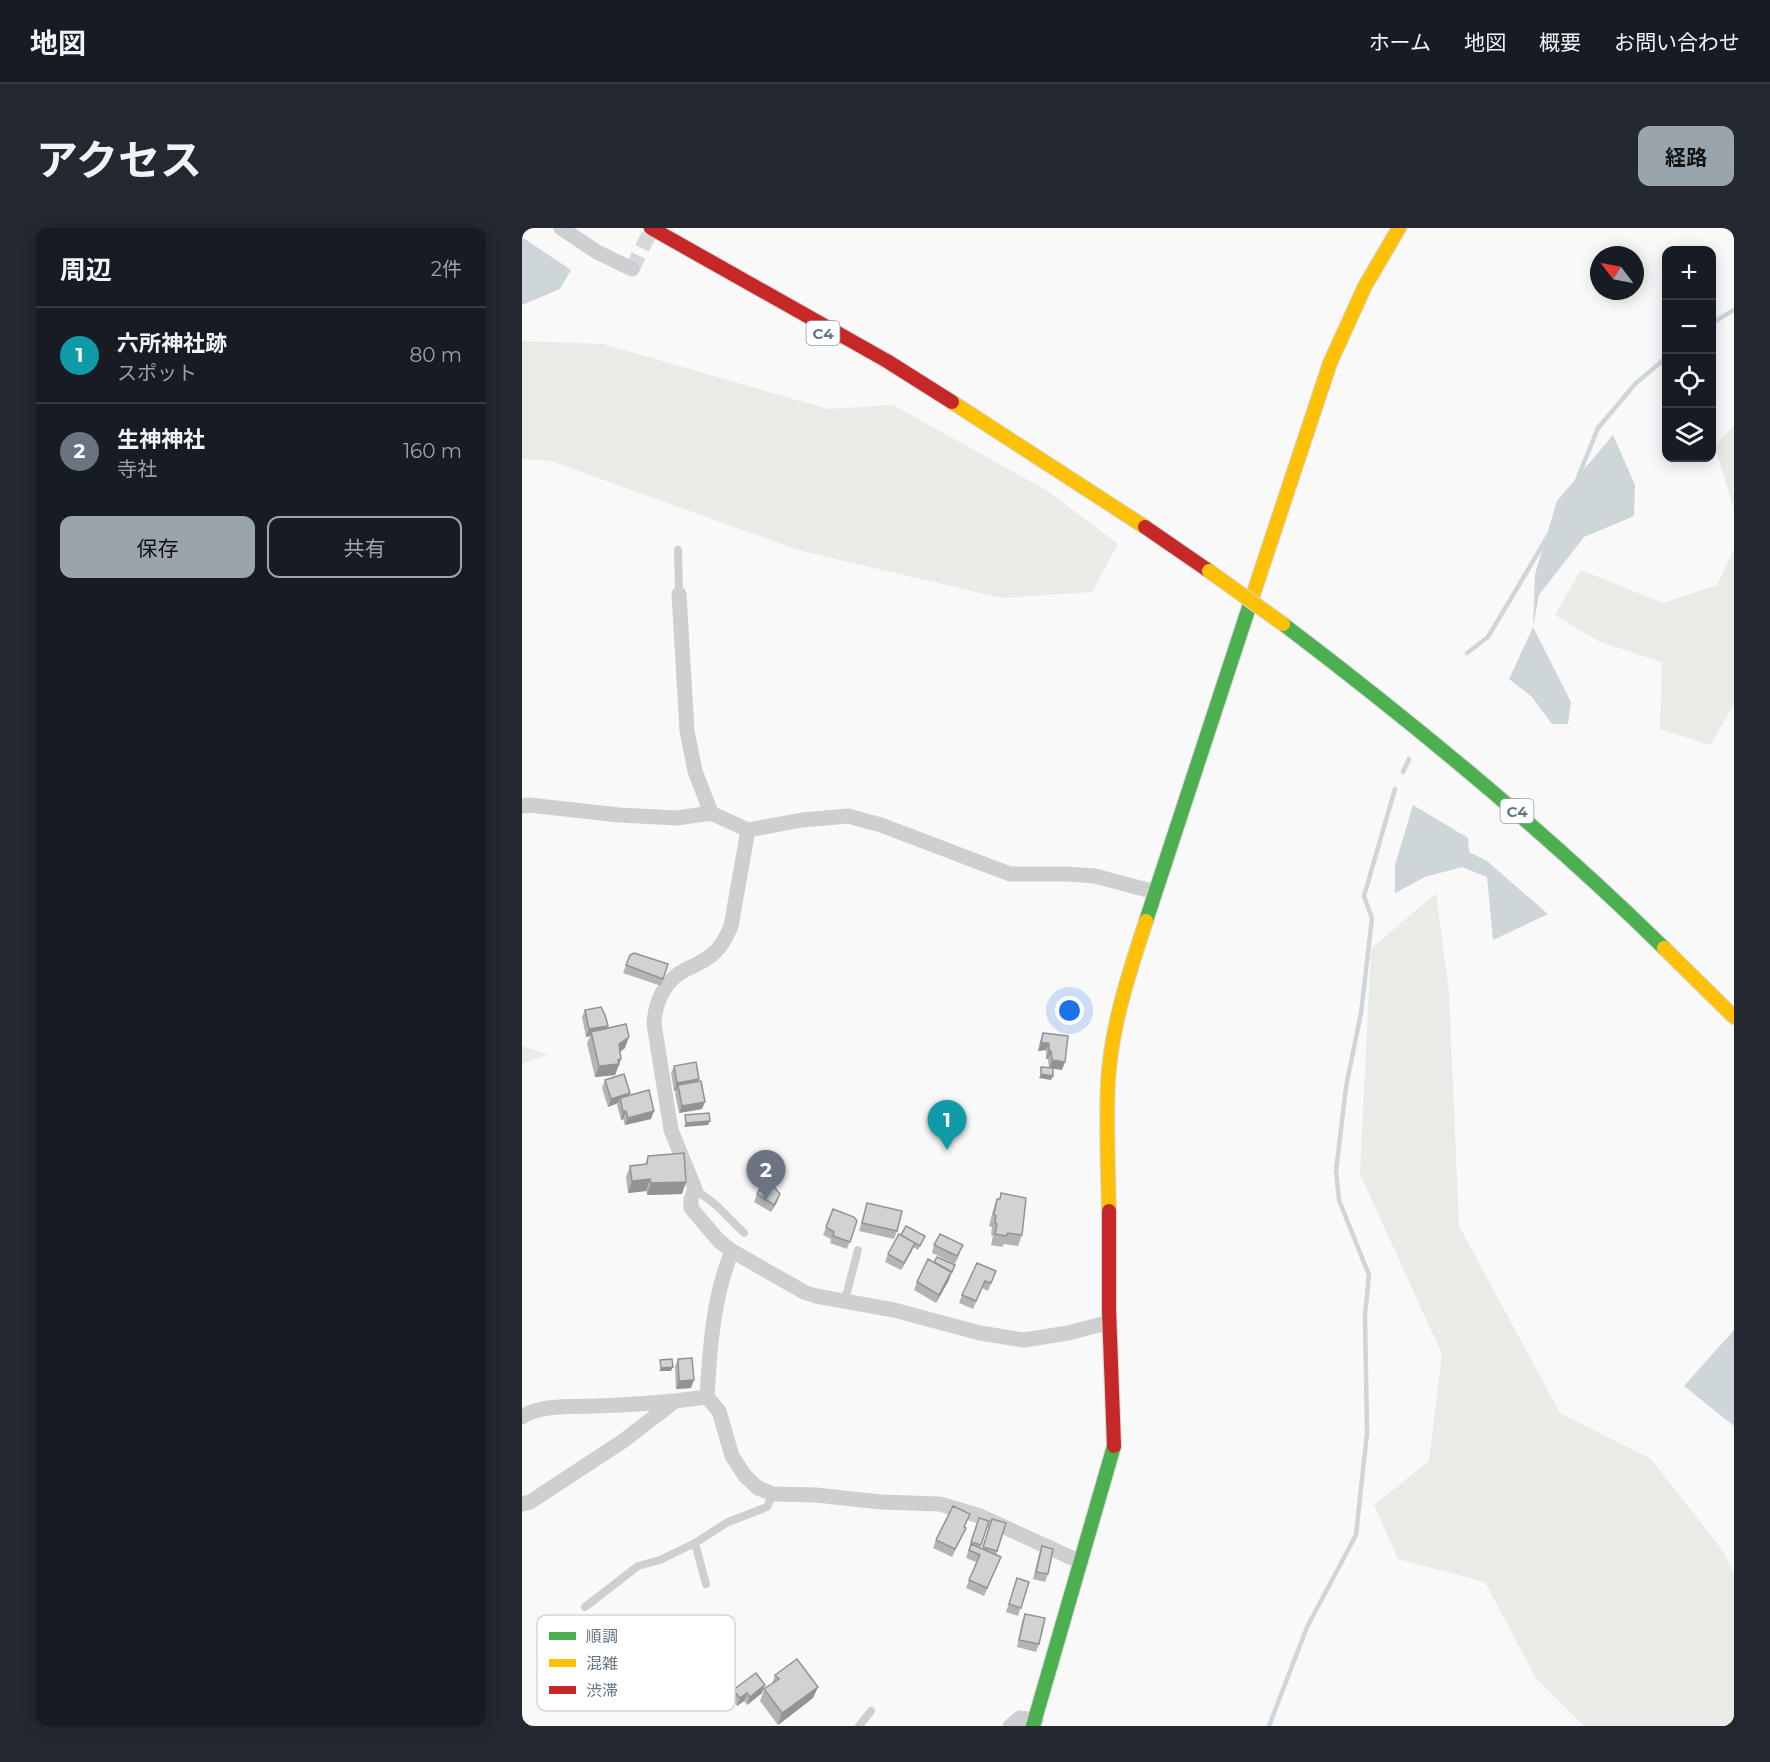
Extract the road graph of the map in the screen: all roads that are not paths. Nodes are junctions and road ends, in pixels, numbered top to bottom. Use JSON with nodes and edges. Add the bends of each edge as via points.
{"nodes":[{"id":1,"x":561,"y":228,"type":"edge"},
{"id":2,"x":636,"y":228,"type":"edge"},
{"id":3,"x":651,"y":228,"type":"edge"},
{"id":4,"x":1393,"y":231,"type":"edge"},
{"id":5,"x":700,"y":240,"type":"dead end"},
{"id":6,"x":632,"y":269,"type":"dead end"},
{"id":7,"x":887,"y":361,"type":"junction"},
{"id":8,"x":1010,"y":438,"type":"junction"},
{"id":9,"x":678,"y":550,"type":"dead end"},
{"id":10,"x":679,"y":594,"type":"joint"},
{"id":11,"x":522,"y":806,"type":"edge"},
{"id":12,"x":711,"y":813,"type":"junction"},
{"id":13,"x":748,"y":830,"type":"junction"},
{"id":14,"x":1155,"y":891,"type":"junction"},
{"id":15,"x":1734,"y":1017,"type":"edge"},
{"id":16,"x":695,"y":1189,"type":"junction"},
{"id":17,"x":744,"y":1233,"type":"dead end"},
{"id":18,"x":858,"y":1250,"type":"dead end"},
{"id":19,"x":732,"y":1251,"type":"junction"},
{"id":20,"x":845,"y":1300,"type":"junction"},
{"id":21,"x":1110,"y":1322,"type":"junction"},
{"id":22,"x":707,"y":1397,"type":"junction"},
{"id":23,"x":675,"y":1401,"type":"junction"},
{"id":24,"x":522,"y":1417,"type":"edge"},
{"id":25,"x":772,"y":1494,"type":"junction"},
{"id":26,"x":522,"y":1504,"type":"edge"},
{"id":27,"x":695,"y":1543,"type":"junction"},
{"id":28,"x":1082,"y":1562,"type":"junction"},
{"id":29,"x":706,"y":1584,"type":"dead end"},
{"id":30,"x":585,"y":1607,"type":"dead end"},
{"id":31,"x":871,"y":1711,"type":"dead end"},
{"id":32,"x":1035,"y":1723,"type":"edge"},
{"id":33,"x":859,"y":1726,"type":"edge"},
{"id":34,"x":1010,"y":1726,"type":"edge"}],
"edges":[{"from":1,"to":6,"type":"street"},
{"from":2,"to":8,"type":"main road","number":"C4"},
{"from":3,"to":7,"type":"main road","number":"C4"},
{"from":4,"to":14,"type":"main road","via":[[1330,363]]},
{"from":5,"to":7,"type":"main road"},
{"from":7,"to":8,"type":"main road","number":"C4"},
{"from":8,"to":15,"type":"main road","number":"C4","bridge":true,"via":[[1209,571],[1387,704],[1516,810],[1646,929]]},
{"from":9,"to":10,"type":"lane"},
{"from":10,"to":12,"type":"street","via":[[687,731],[694,771]]},
{"from":11,"to":12,"type":"street","via":[[677,818]]},
{"from":12,"to":13,"type":"street"},
{"from":13,"to":14,"type":"street","via":[[848,816],[1010,874],[1095,876]]},
{"from":13,"to":16,"type":"street","via":[[725,941],[704,961],[671,980],[655,1010],[671,1130]]},
{"from":14,"to":21,"type":"main road","via":[[1116,1025],[1108,1081]]},
{"from":16,"to":17,"type":"lane"},
{"from":16,"to":19,"type":"street","via":[[691,1208]]},
{"from":18,"to":20,"type":"lane"},
{"from":19,"to":20,"type":"street","via":[[804,1292]]},
{"from":19,"to":22,"type":"street","via":[[723,1273],[711,1338]]},
{"from":20,"to":21,"type":"street","via":[[1024,1340]]},
{"from":21,"to":28,"type":"main road","via":[[1114,1444]]},
{"from":22,"to":23,"type":"street"},
{"from":22,"to":25,"type":"street","via":[[719,1411],[732,1456],[758,1488]]},
{"from":23,"to":24,"type":"street","via":[[551,1408]]},
{"from":23,"to":26,"type":"street","via":[[623,1441]]},
{"from":25,"to":27,"type":"lane","via":[[767,1507],[728,1522]]},
{"from":25,"to":28,"type":"street","via":[[940,1504],[980,1516]]},
{"from":27,"to":29,"type":"lane"},
{"from":27,"to":30,"type":"lane","via":[[638,1566]]},
{"from":28,"to":32,"type":"main road"},
{"from":31,"to":33,"type":"lane"},
{"from":32,"to":34,"type":"street","via":[[1020,1718]]}]}
